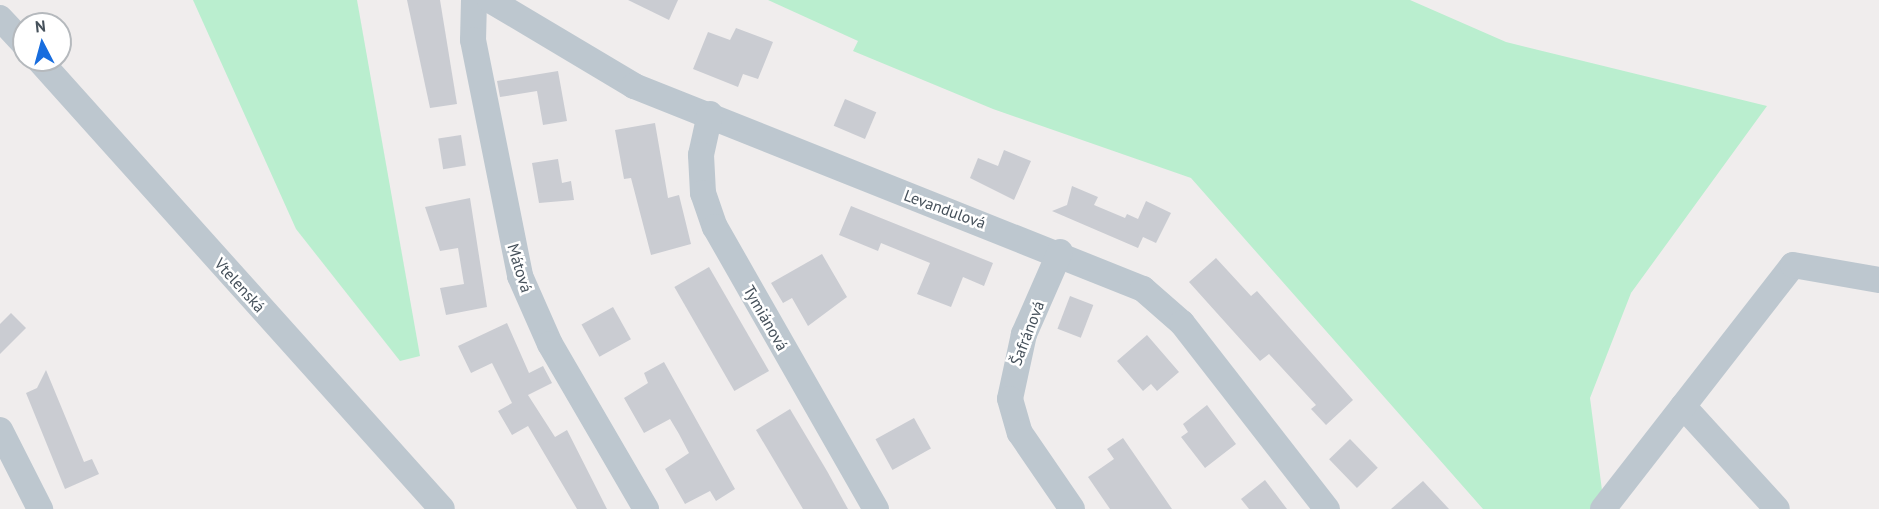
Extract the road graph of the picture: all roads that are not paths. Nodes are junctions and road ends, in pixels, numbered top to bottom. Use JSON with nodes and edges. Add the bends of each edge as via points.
{"nodes":[{"id":1,"x":474,"y":0,"type":"edge"},
{"id":2,"x":490,"y":0,"type":"edge"},
{"id":3,"x":0,"y":18,"type":"edge"},
{"id":4,"x":12,"y":31,"type":"edge"},
{"id":5,"x":50,"y":72,"type":"edge"},
{"id":6,"x":710,"y":114,"type":"junction"},
{"id":7,"x":1060,"y":252,"type":"junction"},
{"id":8,"x":1879,"y":280,"type":"edge"},
{"id":9,"x":1683,"y":406,"type":"junction"},
{"id":10,"x":0,"y":430,"type":"edge"},
{"id":11,"x":40,"y":509,"type":"edge"},
{"id":12,"x":442,"y":509,"type":"edge"},
{"id":13,"x":646,"y":509,"type":"edge"},
{"id":14,"x":876,"y":509,"type":"edge"},
{"id":15,"x":1072,"y":509,"type":"edge"},
{"id":16,"x":1327,"y":509,"type":"edge"},
{"id":17,"x":1603,"y":509,"type":"edge"},
{"id":18,"x":1777,"y":509,"type":"edge"}],
"edges":[{"from":1,"to":13,"type":"street","name":"Mátová","via":[[473,40],[520,276],[550,344]]},
{"from":2,"to":6,"type":"street","name":"Levandulová","via":[[604,70]]},
{"from":3,"to":4,"type":"street"},
{"from":5,"to":12,"type":"street","name":"Vtelenská"},
{"from":6,"to":7,"type":"street","name":"Levandulová"},
{"from":6,"to":14,"type":"street","name":"Tymiánová","via":[[701,155],[703,193],[715,226]]},
{"from":7,"to":15,"type":"street","name":"Šafránová","via":[[1024,334],[1010,399],[1020,433]]},
{"from":7,"to":16,"type":"street","name":"Levandulová","via":[[1143,289],[1182,324]]},
{"from":8,"to":9,"type":"street","via":[[1793,265]]},
{"from":9,"to":17,"type":"street"},
{"from":9,"to":18,"type":"street"},
{"from":10,"to":11,"type":"street"}]}
